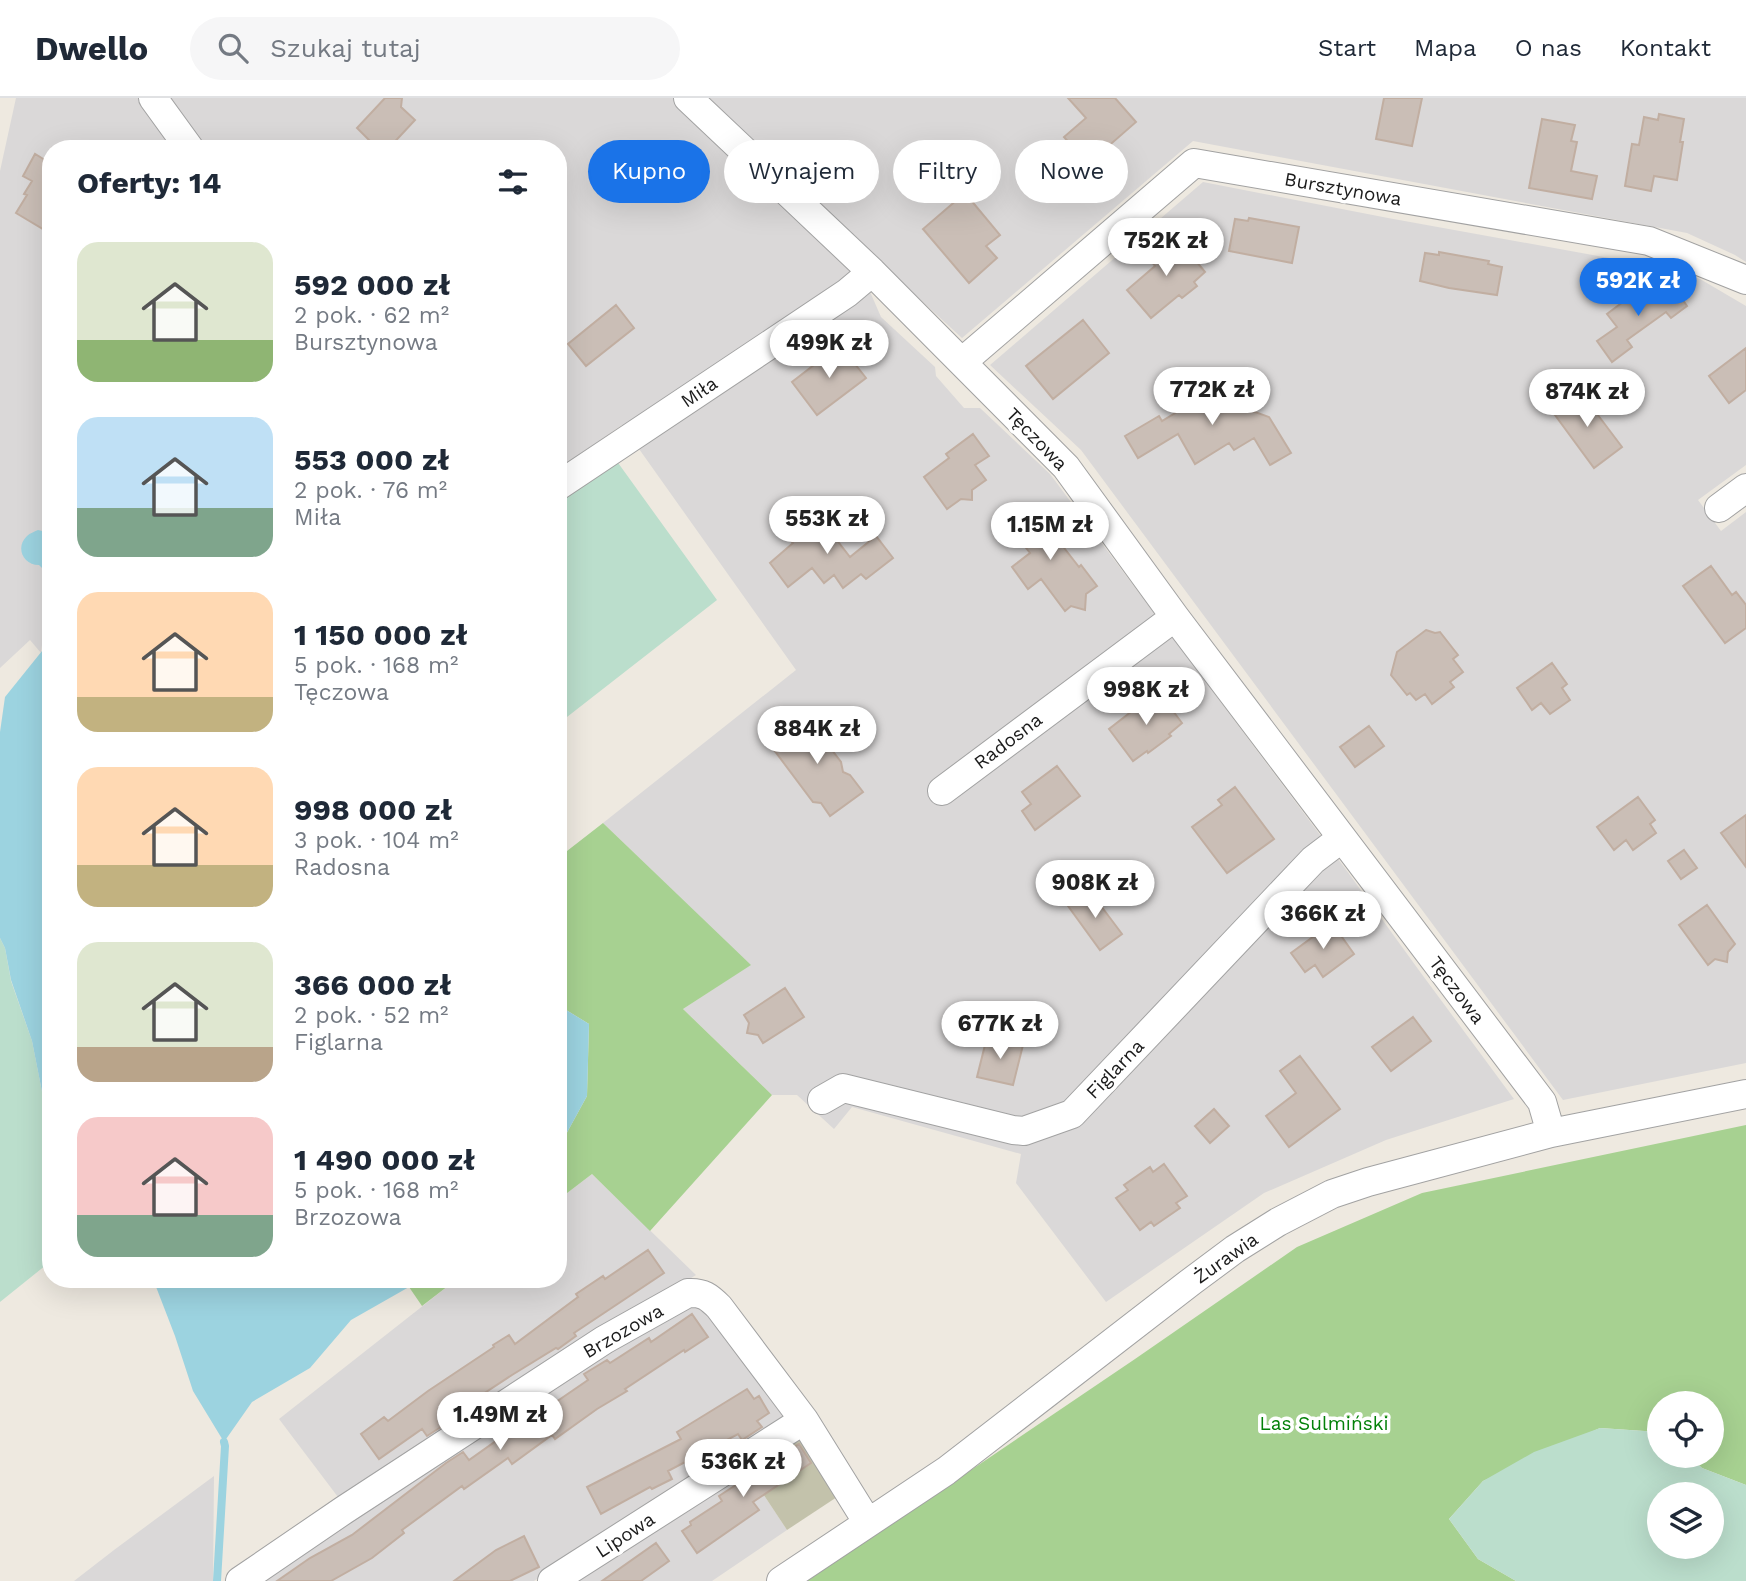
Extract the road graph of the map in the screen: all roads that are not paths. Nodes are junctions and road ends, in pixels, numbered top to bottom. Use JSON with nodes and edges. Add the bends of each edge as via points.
{"nodes":[{"id":1,"x":153,"y":98,"type":"edge"},
{"id":2,"x":688,"y":98,"type":"edge"},
{"id":3,"x":183,"y":140,"type":"edge"},
{"id":4,"x":872,"y":272,"type":"junction"},
{"id":5,"x":1746,"y":280,"type":"edge"},
{"id":6,"x":961,"y":362,"type":"junction"},
{"id":7,"x":567,"y":480,"type":"edge"},
{"id":8,"x":1746,"y":488,"type":"edge"},
{"id":9,"x":1719,"y":508,"type":"dead end"},
{"id":10,"x":1175,"y":617,"type":"junction"},
{"id":11,"x":942,"y":791,"type":"dead end"},
{"id":12,"x":1342,"y":838,"type":"junction"},
{"id":13,"x":1746,"y":1094,"type":"edge"},
{"id":14,"x":822,"y":1100,"type":"dead end"},
{"id":15,"x":1551,"y":1133,"type":"junction"},
{"id":16,"x":804,"y":1420,"type":"junction"},
{"id":17,"x":868,"y":1523,"type":"junction"},
{"id":18,"x":240,"y":1581,"type":"edge"},
{"id":19,"x":552,"y":1581,"type":"edge"},
{"id":20,"x":781,"y":1581,"type":"edge"}],
"edges":[{"from":1,"to":3,"type":"street"},
{"from":2,"to":4,"type":"street","name":"Tęczowa"},
{"from":4,"to":6,"type":"street","name":"Tęczowa"},
{"from":4,"to":7,"type":"street","name":"Miła"},
{"from":5,"to":6,"type":"street","name":"Bursztynowa","via":[[1649,241],[1194,163]]},
{"from":6,"to":10,"type":"street","name":"Tęczowa","via":[[1066,467]]},
{"from":8,"to":9,"type":"street"},
{"from":10,"to":11,"type":"street","name":"Radosna"},
{"from":10,"to":12,"type":"street","name":"Tęczowa"},
{"from":12,"to":14,"type":"street","name":"Figlarna","via":[[1313,860],[1072,1114],[1024,1131],[843,1088]]},
{"from":12,"to":15,"type":"street","name":"Tęczowa","via":[[1542,1102]]},
{"from":13,"to":15,"type":"street","name":"Żurawia"},
{"from":15,"to":17,"type":"street","name":"Żurawia","via":[[1368,1182],[1332,1194],[1278,1222],[1192,1281],[946,1471]]},
{"from":16,"to":17,"type":"street","name":"Brzozowa"},
{"from":16,"to":18,"type":"street","name":"Brzozowa","via":[[719,1307],[698,1293],[688,1293],[604,1340]]},
{"from":16,"to":19,"type":"street","name":"Lipowa"},
{"from":17,"to":20,"type":"street","name":"Żurawia"}]}
